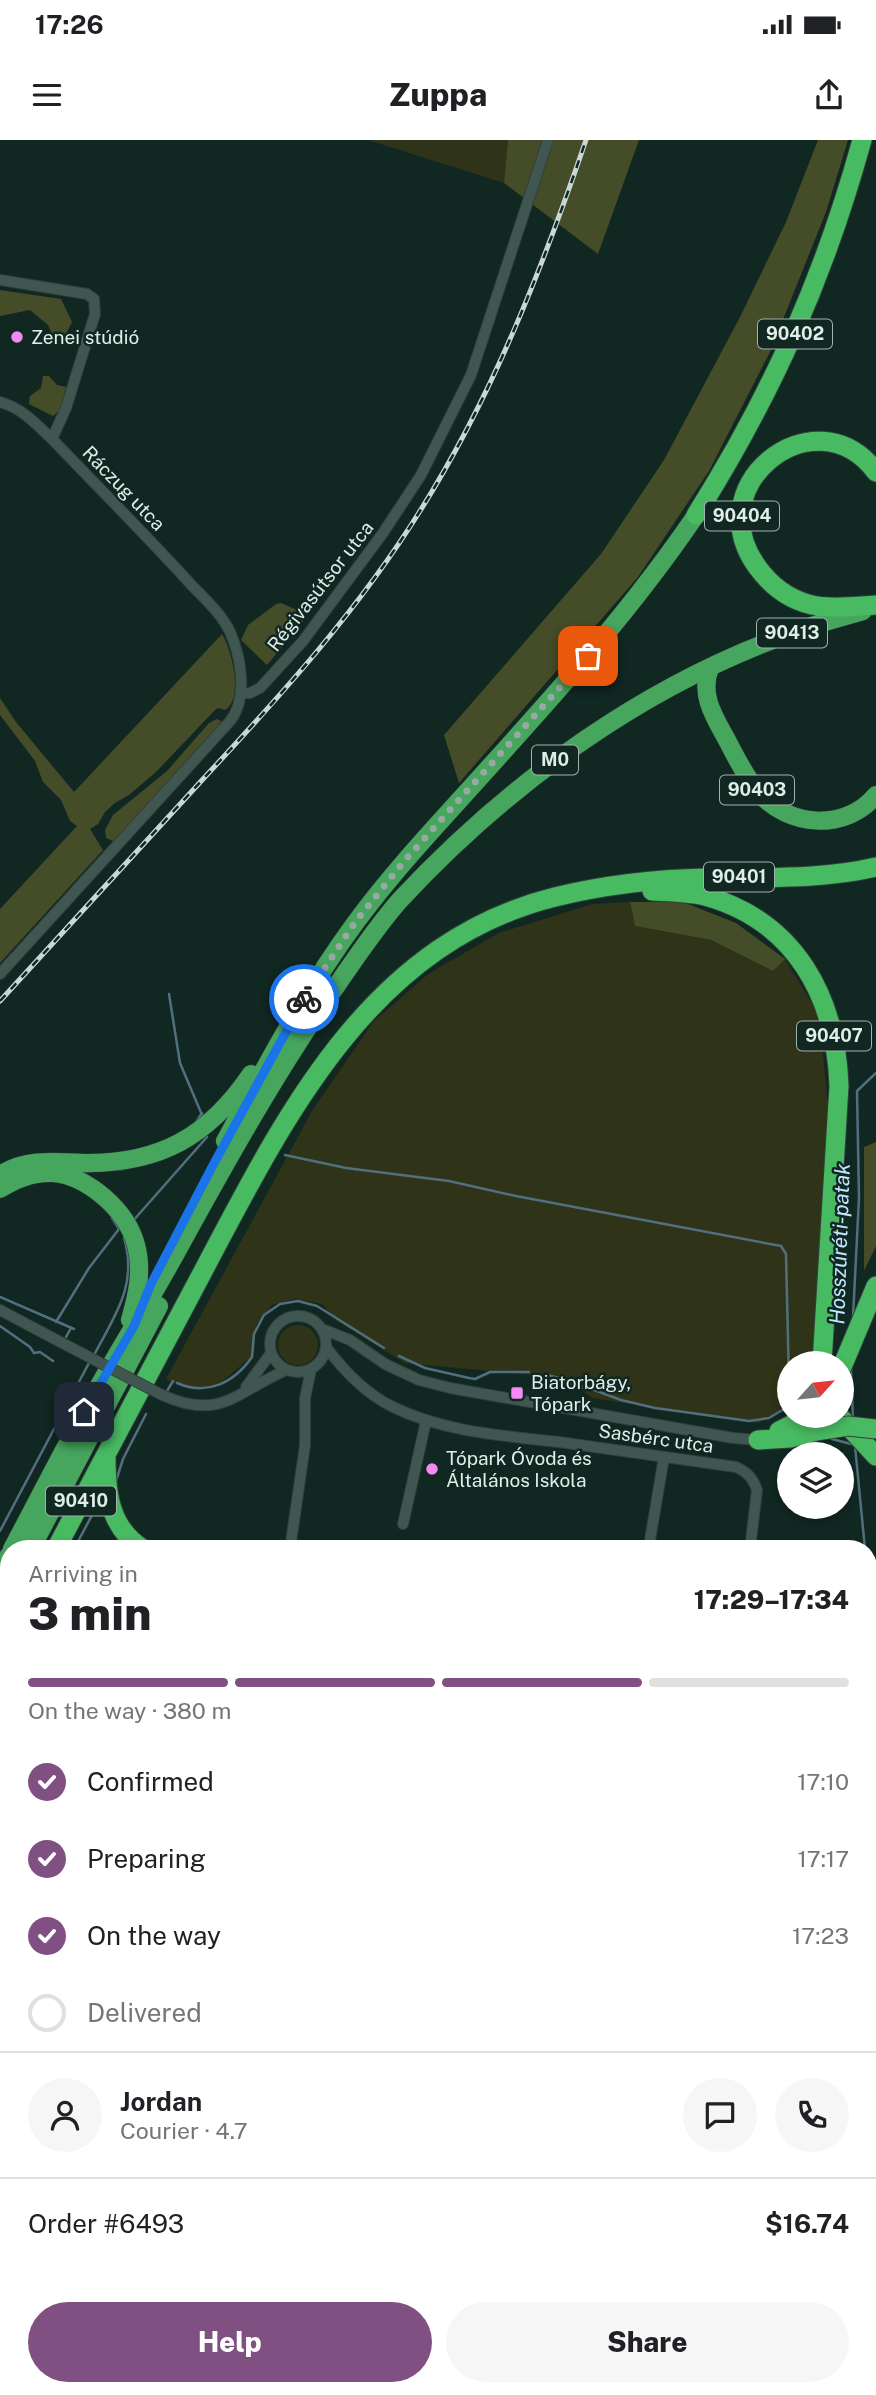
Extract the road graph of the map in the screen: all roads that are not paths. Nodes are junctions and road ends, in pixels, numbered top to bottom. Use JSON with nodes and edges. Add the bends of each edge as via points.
{"nodes":[{"id":1,"x":548,"y":140,"type":"edge"},
{"id":2,"x":862,"y":140,"type":"edge"},
{"id":3,"x":0,"y":280,"type":"edge"},
{"id":4,"x":0,"y":402,"type":"edge"},
{"id":5,"x":52,"y":439,"type":"junction"},
{"id":6,"x":876,"y":472,"type":"edge"},
{"id":7,"x":696,"y":515,"type":"joint"},
{"id":8,"x":876,"y":606,"type":"edge"},
{"id":9,"x":710,"y":668,"type":"junction"},
{"id":10,"x":241,"y":693,"type":"junction"},
{"id":11,"x":876,"y":795,"type":"edge"},
{"id":12,"x":876,"y":867,"type":"edge"},
{"id":13,"x":421,"y":881,"type":"junction"},
{"id":14,"x":602,"y":887,"type":"junction"},
{"id":15,"x":0,"y":974,"type":"edge"},
{"id":16,"x":282,"y":1036,"type":"junction"},
{"id":17,"x":328,"y":1058,"type":"joint"},
{"id":18,"x":0,"y":1175,"type":"edge"},
{"id":19,"x":0,"y":1189,"type":"edge"},
{"id":20,"x":876,"y":1286,"type":"edge"},
{"id":21,"x":0,"y":1310,"type":"edge"},
{"id":22,"x":134,"y":1326,"type":"junction"},
{"id":23,"x":322,"y":1329,"type":"junction"},
{"id":24,"x":122,"y":1347,"type":"junction"},
{"id":25,"x":326,"y":1347,"type":"junction"},
{"id":26,"x":823,"y":1351,"type":"edge"},
{"id":27,"x":849,"y":1351,"type":"edge"},
{"id":28,"x":271,"y":1353,"type":"junction"},
{"id":29,"x":314,"y":1367,"type":"junction"},
{"id":30,"x":289,"y":1371,"type":"junction"},
{"id":31,"x":351,"y":1377,"type":"junction"},
{"id":32,"x":242,"y":1392,"type":"junction"},
{"id":33,"x":305,"y":1398,"type":"junction"},
{"id":34,"x":426,"y":1421,"type":"junction"},
{"id":35,"x":802,"y":1428,"type":"edge"},
{"id":36,"x":851,"y":1428,"type":"edge"},
{"id":37,"x":854,"y":1428,"type":"edge"},
{"id":38,"x":758,"y":1440,"type":"joint"},
{"id":39,"x":873,"y":1443,"type":"edge"},
{"id":40,"x":106,"y":1454,"type":"junction"},
{"id":41,"x":664,"y":1457,"type":"junction"},
{"id":42,"x":403,"y":1524,"type":"dead end"},
{"id":43,"x":17,"y":1540,"type":"edge"},
{"id":44,"x":36,"y":1540,"type":"edge"},
{"id":45,"x":61,"y":1540,"type":"edge"},
{"id":46,"x":132,"y":1540,"type":"edge"},
{"id":47,"x":290,"y":1540,"type":"edge"},
{"id":48,"x":650,"y":1540,"type":"edge"},
{"id":49,"x":751,"y":1540,"type":"edge"}],
"edges":[{"from":1,"to":10,"type":"street","name":"Régivasútsor utca","via":[[471,375],[421,475],[303,641],[260,688]]},
{"from":2,"to":7,"type":"highway","number":"90402","via":[[821,271],[792,341]]},
{"from":3,"to":5,"type":"street","via":[[88,294],[95,303],[66,408]]},
{"from":4,"to":5,"type":"street","name":"Ráczug utca","via":[[23,412]]},
{"from":5,"to":10,"type":"street","name":"Ráczug utca","via":[[225,624],[234,643]]},
{"from":6,"to":8,"type":"highway","number":"90404","via":[[861,455],[835,444],[804,443],[788,448],[759,468],[746,494],[741,520],[746,544],[759,569],[791,597],[815,606]]},
{"from":7,"to":16,"type":"highway","number":"90402","via":[[602,640],[356,921]]},
{"from":8,"to":9,"type":"highway","number":"90413","via":[[798,630]]},
{"from":9,"to":11,"type":"highway","number":"90403","via":[[704,685],[706,698],[751,783],[780,811],[826,822],[838,820],[862,809]]},
{"from":9,"to":13,"type":"highway","number":"M0","via":[[623,715],[548,765],[456,844]]},
{"from":10,"to":15,"type":"street","via":[[232,720]]},
{"from":12,"to":14,"type":"highway","number":"90401","via":[[833,874],[670,879]]},
{"from":13,"to":22,"type":"highway","number":"M0","via":[[361,951],[294,1049]]},
{"from":13,"to":44,"type":"highway","number":"M0","via":[[234,1167]]},
{"from":14,"to":17,"type":"highway","number":"90401","via":[[517,909],[443,945],[385,991]]},
{"from":14,"to":26,"type":"highway","number":"90407","via":[[694,894],[744,911],[792,951],[820,991],[833,1026],[839,1086]]},
{"from":16,"to":18,"type":"highway","via":[[267,1049],[227,1107],[202,1130],[164,1150],[117,1161],[41,1161]]},
{"from":16,"to":22,"type":"highway","number":"90402","via":[[157,1273]]},
{"from":17,"to":40,"type":"highway","number":"90410","via":[[265,1159]]},
{"from":19,"to":24,"type":"highway","via":[[27,1175],[73,1176],[122,1214],[136,1246],[139,1271],[136,1302]]},
{"from":20,"to":27,"type":"highway"},
{"from":21,"to":32,"type":"street","bridge":true,"via":[[190,1406],[222,1404]]},
{"from":22,"to":24,"type":"highway","number":"M0"},
{"from":23,"to":25,"type":"street"},
{"from":23,"to":28,"type":"street","via":[[299,1316],[282,1321],[272,1335]]},
{"from":23,"to":38,"type":"street","via":[[350,1340],[403,1373],[450,1388]]},
{"from":24,"to":43,"type":"highway","number":"M0"},
{"from":25,"to":29,"type":"street"},
{"from":25,"to":31,"type":"street","name":"Sasbérc utca"},
{"from":28,"to":30,"type":"street"},
{"from":28,"to":32,"type":"street"},
{"from":29,"to":30,"type":"street"},
{"from":29,"to":31,"type":"street","name":"Sasbérc utca"},
{"from":29,"to":33,"type":"street"},
{"from":30,"to":32,"type":"street"},
{"from":30,"to":33,"type":"street"},
{"from":31,"to":34,"type":"street","name":"Sasbérc utca","via":[[381,1400]]},
{"from":33,"to":47,"type":"street","via":[[305,1445]]},
{"from":34,"to":41,"type":"street","name":"Sasbérc utca"},
{"from":34,"to":42,"type":"street"},
{"from":35,"to":38,"type":"highway","via":[[790,1438]]},
{"from":36,"to":39,"type":"highway","bridge":true},
{"from":37,"to":39,"type":"highway"},
{"from":40,"to":45,"type":"highway","number":"90410"},
{"from":40,"to":46,"type":"highway","via":[[112,1512]]},
{"from":41,"to":48,"type":"street"},
{"from":41,"to":49,"type":"street","name":"Sasbérc utca","via":[[744,1471],[757,1490]]}]}
